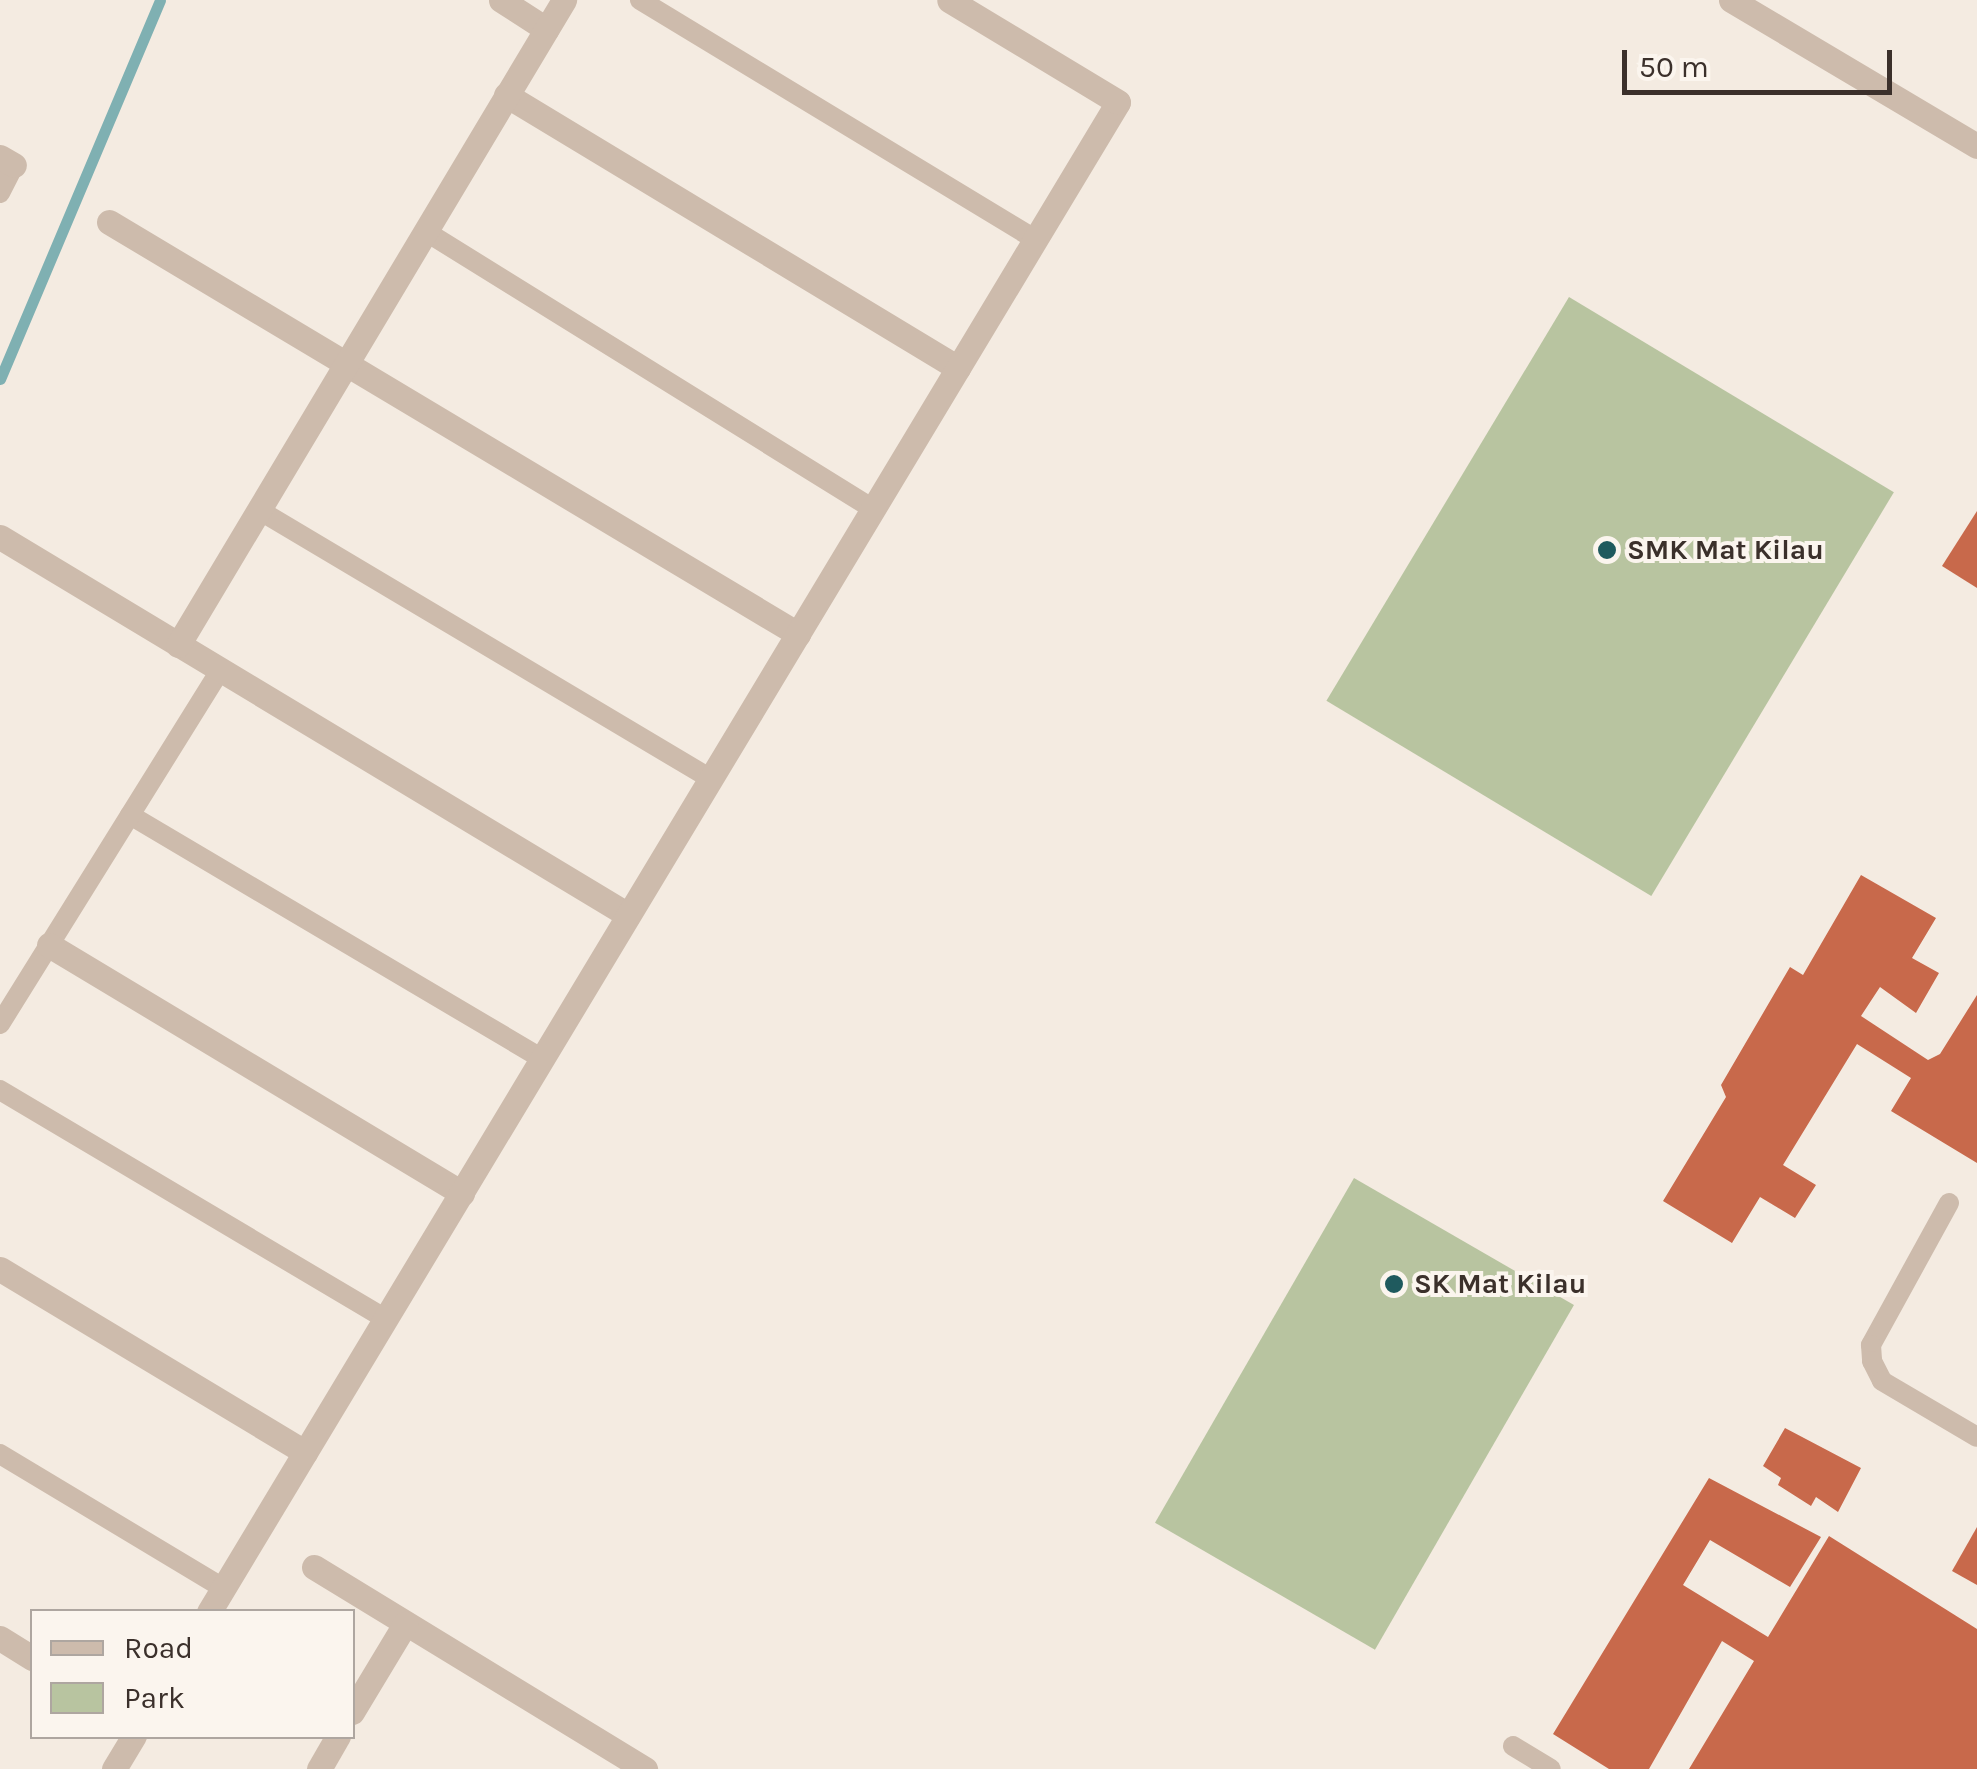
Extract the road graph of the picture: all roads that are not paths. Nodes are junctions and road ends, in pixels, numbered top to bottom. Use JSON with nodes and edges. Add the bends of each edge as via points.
{"nodes":[{"id":1,"x":501,"y":0,"type":"edge"},
{"id":2,"x":564,"y":0,"type":"edge"},
{"id":3,"x":640,"y":0,"type":"edge"},
{"id":4,"x":949,"y":0,"type":"edge"},
{"id":5,"x":1731,"y":0,"type":"edge"},
{"id":6,"x":546,"y":29,"type":"junction"},
{"id":7,"x":506,"y":95,"type":"junction"},
{"id":8,"x":1977,"y":146,"type":"edge"},
{"id":9,"x":7,"y":161,"type":"edge"},
{"id":10,"x":0,"y":193,"type":"edge"},
{"id":11,"x":109,"y":222,"type":"dead end"},
{"id":12,"x":425,"y":231,"type":"junction"},
{"id":13,"x":1036,"y":240,"type":"junction"},
{"id":14,"x":346,"y":364,"type":"junction"},
{"id":15,"x":958,"y":368,"type":"junction"},
{"id":16,"x":873,"y":509,"type":"junction"},
{"id":17,"x":259,"y":510,"type":"junction"},
{"id":18,"x":0,"y":537,"type":"edge"},
{"id":19,"x":798,"y":634,"type":"junction"},
{"id":20,"x":178,"y":644,"type":"junction"},
{"id":21,"x":220,"y":670,"type":"junction"},
{"id":22,"x":711,"y":779,"type":"junction"},
{"id":23,"x":130,"y":815,"type":"junction"},
{"id":24,"x":628,"y":916,"type":"junction"},
{"id":25,"x":49,"y":945,"type":"junction"},
{"id":26,"x":0,"y":1024,"type":"edge"},
{"id":27,"x":542,"y":1058,"type":"junction"},
{"id":28,"x":0,"y":1090,"type":"edge"},
{"id":29,"x":462,"y":1192,"type":"junction"},
{"id":30,"x":1949,"y":1202,"type":"dead end"},
{"id":31,"x":0,"y":1269,"type":"edge"},
{"id":32,"x":386,"y":1319,"type":"junction"},
{"id":33,"x":1977,"y":1437,"type":"edge"},
{"id":34,"x":305,"y":1452,"type":"junction"},
{"id":35,"x":0,"y":1454,"type":"edge"},
{"id":36,"x":314,"y":1568,"type":"dead end"},
{"id":37,"x":223,"y":1588,"type":"junction"},
{"id":38,"x":211,"y":1609,"type":"edge"},
{"id":39,"x":405,"y":1624,"type":"junction"},
{"id":40,"x":0,"y":1638,"type":"edge"},
{"id":41,"x":30,"y":1657,"type":"edge"},
{"id":42,"x":355,"y":1707,"type":"edge"},
{"id":43,"x":132,"y":1739,"type":"edge"},
{"id":44,"x":336,"y":1739,"type":"edge"},
{"id":45,"x":1513,"y":1746,"type":"dead end"},
{"id":46,"x":114,"y":1769,"type":"edge"},
{"id":47,"x":319,"y":1769,"type":"edge"},
{"id":48,"x":644,"y":1769,"type":"edge"},
{"id":49,"x":1551,"y":1769,"type":"edge"}],
"edges":[{"from":1,"to":6,"type":"street"},
{"from":2,"to":6,"type":"street"},
{"from":3,"to":13,"type":"lane"},
{"from":4,"to":13,"type":"street","via":[[1118,102]]},
{"from":5,"to":8,"type":"street"},
{"from":6,"to":7,"type":"street"},
{"from":7,"to":12,"type":"street"},
{"from":7,"to":15,"type":"street"},
{"from":9,"to":10,"type":"lane"},
{"from":11,"to":14,"type":"street"},
{"from":12,"to":14,"type":"street"},
{"from":12,"to":16,"type":"lane"},
{"from":13,"to":15,"type":"street"},
{"from":14,"to":17,"type":"street"},
{"from":14,"to":19,"type":"street"},
{"from":15,"to":16,"type":"street"},
{"from":16,"to":19,"type":"street"},
{"from":17,"to":20,"type":"street"},
{"from":17,"to":22,"type":"lane"},
{"from":18,"to":20,"type":"street"},
{"from":19,"to":22,"type":"street"},
{"from":20,"to":21,"type":"street"},
{"from":21,"to":23,"type":"lane"},
{"from":21,"to":24,"type":"street"},
{"from":22,"to":24,"type":"street"},
{"from":23,"to":25,"type":"lane"},
{"from":23,"to":27,"type":"lane"},
{"from":24,"to":27,"type":"street"},
{"from":25,"to":26,"type":"lane"},
{"from":25,"to":29,"type":"street"},
{"from":27,"to":29,"type":"street"},
{"from":28,"to":32,"type":"lane"},
{"from":29,"to":32,"type":"street"},
{"from":30,"to":33,"type":"lane","via":[[1871,1344],[1872,1361],[1882,1380]]},
{"from":31,"to":34,"type":"street"},
{"from":32,"to":34,"type":"street"},
{"from":34,"to":37,"type":"street"},
{"from":35,"to":37,"type":"lane"},
{"from":36,"to":39,"type":"street"},
{"from":37,"to":38,"type":"street"},
{"from":39,"to":42,"type":"street"},
{"from":39,"to":48,"type":"street"},
{"from":40,"to":41,"type":"street"},
{"from":43,"to":46,"type":"street"},
{"from":44,"to":47,"type":"street"},
{"from":45,"to":49,"type":"lane"}]}
